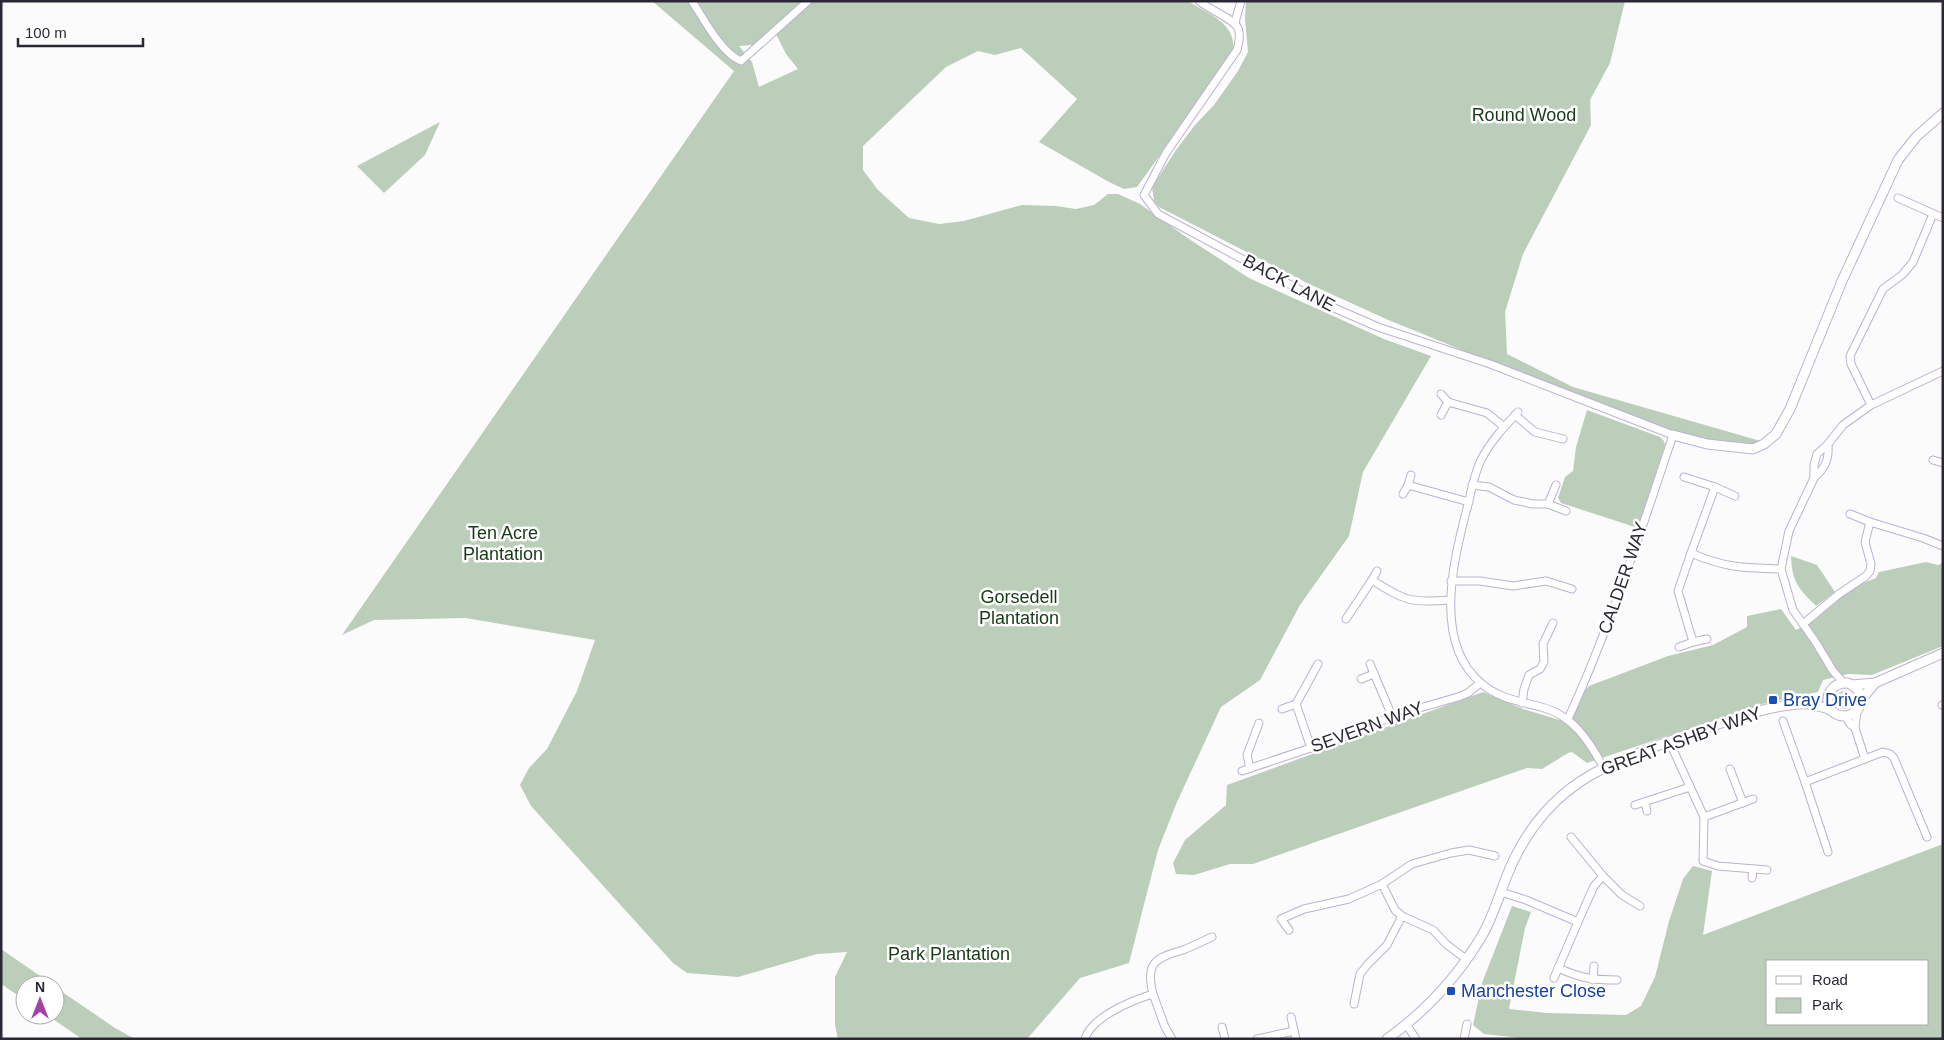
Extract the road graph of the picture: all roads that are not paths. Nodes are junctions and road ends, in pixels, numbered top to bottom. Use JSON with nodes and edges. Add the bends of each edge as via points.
{"nodes":[{"id":1,"x":692,"y":1,"type":"edge"},
{"id":2,"x":808,"y":1,"type":"edge"},
{"id":3,"x":1199,"y":1,"type":"edge"},
{"id":4,"x":1240,"y":1,"type":"edge"},
{"id":5,"x":1235,"y":22,"type":"junction"},
{"id":6,"x":1943,"y":113,"type":"edge"},
{"id":7,"x":1898,"y":198,"type":"dead end"},
{"id":8,"x":1933,"y":214,"type":"junction"},
{"id":9,"x":1943,"y":218,"type":"edge"},
{"id":10,"x":1943,"y":371,"type":"edge"},
{"id":11,"x":1440,"y":394,"type":"dead end"},
{"id":12,"x":1448,"y":402,"type":"junction"},
{"id":13,"x":1871,"y":405,"type":"junction"},
{"id":14,"x":1441,"y":415,"type":"dead end"},
{"id":15,"x":1503,"y":426,"type":"junction"},
{"id":16,"x":1673,"y":435,"type":"junction"},
{"id":17,"x":1563,"y":439,"type":"dead end"},
{"id":18,"x":1828,"y":444,"type":"junction"},
{"id":19,"x":1933,"y":460,"type":"dead end"},
{"id":20,"x":1943,"y":463,"type":"edge"},
{"id":21,"x":1411,"y":475,"type":"dead end"},
{"id":22,"x":1684,"y":477,"type":"dead end"},
{"id":23,"x":1814,"y":478,"type":"junction"},
{"id":24,"x":1408,"y":485,"type":"junction"},
{"id":25,"x":1472,"y":485,"type":"junction"},
{"id":26,"x":1556,"y":485,"type":"dead end"},
{"id":27,"x":1715,"y":487,"type":"junction"},
{"id":28,"x":1403,"y":494,"type":"dead end"},
{"id":29,"x":1735,"y":496,"type":"dead end"},
{"id":30,"x":1469,"y":502,"type":"junction"},
{"id":31,"x":1548,"y":504,"type":"junction"},
{"id":32,"x":1566,"y":512,"type":"dead end"},
{"id":33,"x":1850,"y":514,"type":"dead end"},
{"id":34,"x":1870,"y":522,"type":"junction"},
{"id":35,"x":1943,"y":546,"type":"edge"},
{"id":36,"x":1691,"y":553,"type":"junction"},
{"id":37,"x":1781,"y":569,"type":"junction"},
{"id":38,"x":1377,"y":571,"type":"dead end"},
{"id":39,"x":1372,"y":580,"type":"junction"},
{"id":40,"x":1451,"y":581,"type":"junction"},
{"id":41,"x":1572,"y":589,"type":"dead end"},
{"id":42,"x":1450,"y":600,"type":"junction"},
{"id":43,"x":1346,"y":619,"type":"dead end"},
{"id":44,"x":1553,"y":623,"type":"dead end"},
{"id":45,"x":1803,"y":624,"type":"junction"},
{"id":46,"x":1707,"y":639,"type":"dead end"},
{"id":47,"x":1693,"y":642,"type":"junction"},
{"id":48,"x":1679,"y":648,"type":"dead end"},
{"id":49,"x":1943,"y":653,"type":"edge"},
{"id":50,"x":1318,"y":664,"type":"dead end"},
{"id":51,"x":1370,"y":664,"type":"dead end"},
{"id":52,"x":1833,"y":672,"type":"junction"},
{"id":53,"x":1374,"y":674,"type":"junction"},
{"id":54,"x":1361,"y":678,"type":"dead end"},
{"id":55,"x":1875,"y":682,"type":"junction"},
{"id":56,"x":1480,"y":683,"type":"junction"},
{"id":57,"x":1848,"y":684,"type":"junction"},
{"id":58,"x":1832,"y":688,"type":"junction"},
{"id":59,"x":1828,"y":698,"type":"junction"},
{"id":60,"x":1861,"y":700,"type":"junction"},
{"id":61,"x":1522,"y":703,"type":"junction"},
{"id":62,"x":1296,"y":704,"type":"junction"},
{"id":63,"x":1811,"y":704,"type":"junction"},
{"id":64,"x":1282,"y":709,"type":"dead end"},
{"id":65,"x":1831,"y":710,"type":"junction"},
{"id":66,"x":1857,"y":710,"type":"junction"},
{"id":67,"x":1392,"y":716,"type":"junction"},
{"id":68,"x":1846,"y":716,"type":"junction"},
{"id":69,"x":1568,"y":719,"type":"junction"},
{"id":70,"x":1782,"y":721,"type":"dead end"},
{"id":71,"x":1259,"y":723,"type":"dead end"},
{"id":72,"x":1855,"y":728,"type":"junction"},
{"id":73,"x":1670,"y":741,"type":"junction"},
{"id":74,"x":1311,"y":748,"type":"junction"},
{"id":75,"x":1865,"y":759,"type":"junction"},
{"id":76,"x":1250,"y":768,"type":"junction"},
{"id":77,"x":1604,"y":768,"type":"junction"},
{"id":78,"x":1730,"y":769,"type":"dead end"},
{"id":79,"x":1242,"y":771,"type":"dead end"},
{"id":80,"x":1805,"y":782,"type":"junction"},
{"id":81,"x":1690,"y":786,"type":"junction"},
{"id":82,"x":1754,"y":799,"type":"dead end"},
{"id":83,"x":1645,"y":802,"type":"junction"},
{"id":84,"x":1743,"y":803,"type":"junction"},
{"id":85,"x":1635,"y":805,"type":"dead end"},
{"id":86,"x":1647,"y":812,"type":"dead end"},
{"id":87,"x":1704,"y":817,"type":"junction"},
{"id":88,"x":1927,"y":836,"type":"dead end"},
{"id":89,"x":1571,"y":837,"type":"dead end"},
{"id":90,"x":1828,"y":852,"type":"dead end"},
{"id":91,"x":1495,"y":856,"type":"dead end"},
{"id":92,"x":1753,"y":869,"type":"junction"},
{"id":93,"x":1767,"y":870,"type":"dead end"},
{"id":94,"x":1603,"y":876,"type":"junction"},
{"id":95,"x":1752,"y":878,"type":"dead end"},
{"id":96,"x":1382,"y":884,"type":"junction"},
{"id":97,"x":1502,"y":892,"type":"junction"},
{"id":98,"x":1640,"y":906,"type":"dead end"},
{"id":99,"x":1402,"y":916,"type":"junction"},
{"id":100,"x":1578,"y":922,"type":"junction"},
{"id":101,"x":1289,"y":930,"type":"dead end"},
{"id":102,"x":1212,"y":937,"type":"dead end"},
{"id":103,"x":1466,"y":959,"type":"junction"},
{"id":104,"x":1594,"y":966,"type":"dead end"},
{"id":105,"x":1558,"y":968,"type":"junction"},
{"id":106,"x":1554,"y":978,"type":"dead end"},
{"id":107,"x":1593,"y":980,"type":"junction"},
{"id":108,"x":1616,"y":980,"type":"dead end"},
{"id":109,"x":1153,"y":994,"type":"junction"},
{"id":110,"x":1354,"y":1004,"type":"dead end"},
{"id":111,"x":1291,"y":1017,"type":"dead end"},
{"id":112,"x":1406,"y":1024,"type":"junction"},
{"id":113,"x":1467,"y":1024,"type":"dead end"},
{"id":114,"x":1222,"y":1027,"type":"dead end"},
{"id":115,"x":1295,"y":1035,"type":"edge"},
{"id":116,"x":1085,"y":1039,"type":"edge"},
{"id":117,"x":1172,"y":1039,"type":"edge"},
{"id":118,"x":1226,"y":1039,"type":"edge"},
{"id":119,"x":1257,"y":1039,"type":"edge"},
{"id":120,"x":1387,"y":1039,"type":"edge"},
{"id":121,"x":1416,"y":1039,"type":"edge"},
{"id":122,"x":1464,"y":1039,"type":"edge"}],
"edges":[{"from":1,"to":2,"type":"street","via":[[719,42],[741,61]]},
{"from":3,"to":5,"type":"street"},
{"from":4,"to":5,"type":"street"},
{"from":5,"to":16,"type":"street","name":"BACK LANE","via":[[1239,31],[1237,50],[1166,153],[1144,195],[1158,214],[1332,307],[1378,328],[1490,364]]},
{"from":6,"to":16,"type":"street","via":[[1916,137],[1898,160],[1842,281],[1790,409],[1776,434],[1753,449],[1707,444]]},
{"from":7,"to":8,"type":"street"},
{"from":8,"to":9,"type":"street"},
{"from":8,"to":13,"type":"street","via":[[1913,262],[1883,289],[1850,356]]},
{"from":10,"to":13,"type":"street"},
{"from":11,"to":12,"type":"street"},
{"from":12,"to":14,"type":"street"},
{"from":12,"to":15,"type":"street","via":[[1487,413]]},
{"from":13,"to":18,"type":"street","via":[[1843,425]]},
{"from":15,"to":17,"type":"street","via":[[1516,414],[1535,432]]},
{"from":15,"to":25,"type":"street","via":[[1481,461]]},
{"from":16,"to":69,"type":"street","name":"CALDER WAY","via":[[1607,627]]},
{"from":18,"to":23,"type":"street","via":[[1827,462]]},
{"from":18,"to":23,"type":"street","via":[[1817,454]]},
{"from":19,"to":20,"type":"street"},
{"from":21,"to":24,"type":"street"},
{"from":22,"to":27,"type":"street"},
{"from":23,"to":37,"type":"street","via":[[1789,531]]},
{"from":24,"to":28,"type":"street"},
{"from":24,"to":30,"type":"street"},
{"from":25,"to":30,"type":"street"},
{"from":25,"to":31,"type":"street","via":[[1489,487],[1514,500]]},
{"from":26,"to":31,"type":"street"},
{"from":27,"to":29,"type":"street"},
{"from":27,"to":36,"type":"street"},
{"from":30,"to":40,"type":"street"},
{"from":31,"to":32,"type":"street"},
{"from":33,"to":34,"type":"street"},
{"from":34,"to":35,"type":"street"},
{"from":34,"to":45,"type":"street","via":[[1865,542],[1870,572]]},
{"from":36,"to":37,"type":"street","via":[[1739,568]]},
{"from":36,"to":47,"type":"street","via":[[1678,591]]},
{"from":37,"to":45,"type":"street","via":[[1793,610]]},
{"from":38,"to":39,"type":"street"},
{"from":39,"to":42,"type":"street","via":[[1406,599],[1422,602]]},
{"from":39,"to":43,"type":"street"},
{"from":40,"to":41,"type":"street","via":[[1513,586],[1546,581]]},
{"from":40,"to":42,"type":"street"},
{"from":42,"to":56,"type":"street","via":[[1457,646],[1468,669]]},
{"from":44,"to":61,"type":"street","via":[[1543,644],[1544,662],[1540,669],[1529,675]]},
{"from":45,"to":52,"type":"street"},
{"from":46,"to":47,"type":"street"},
{"from":47,"to":48,"type":"street"},
{"from":49,"to":55,"type":"street"},
{"from":50,"to":62,"type":"street"},
{"from":51,"to":53,"type":"street"},
{"from":52,"to":57,"type":"street"},
{"from":52,"to":58,"type":"street"},
{"from":53,"to":54,"type":"street"},
{"from":53,"to":67,"type":"street"},
{"from":55,"to":57,"type":"street"},
{"from":55,"to":60,"type":"street"},
{"from":56,"to":61,"type":"street","via":[[1496,694]]},
{"from":56,"to":67,"type":"street","name":"SEVERN WAY","via":[[1458,698]]},
{"from":57,"to":58,"type":"street"},
{"from":57,"to":60,"type":"street","via":[[1859,691]]},
{"from":58,"to":59,"type":"street"},
{"from":59,"to":63,"type":"street","name":"GREAT ASHBY WAY"},
{"from":59,"to":65,"type":"street"},
{"from":60,"to":66,"type":"street"},
{"from":61,"to":69,"type":"street","via":[[1549,709]]},
{"from":62,"to":64,"type":"street"},
{"from":62,"to":74,"type":"street"},
{"from":63,"to":65,"type":"street","name":"GREAT ASHBY WAY"},
{"from":63,"to":73,"type":"street","name":"GREAT ASHBY WAY","via":[[1767,709]]},
{"from":65,"to":68,"type":"street"},
{"from":66,"to":68,"type":"street"},
{"from":66,"to":72,"type":"street"},
{"from":67,"to":74,"type":"street","name":"SEVERN WAY","via":[[1366,729]]},
{"from":68,"to":72,"type":"street"},
{"from":69,"to":77,"type":"street","via":[[1583,734]]},
{"from":70,"to":80,"type":"street"},
{"from":71,"to":76,"type":"street","via":[[1248,755]]},
{"from":72,"to":75,"type":"street"},
{"from":73,"to":77,"type":"street","name":"GREAT ASHBY WAY"},
{"from":73,"to":81,"type":"street"},
{"from":74,"to":76,"type":"street","name":"SEVERN WAY"},
{"from":75,"to":80,"type":"street"},
{"from":75,"to":88,"type":"street","via":[[1882,752],[1892,755]]},
{"from":76,"to":79,"type":"street","name":"SEVERN WAY"},
{"from":77,"to":97,"type":"street","name":"GREAT ASHBY WAY","via":[[1569,790],[1540,816],[1522,843]]},
{"from":78,"to":84,"type":"street"},
{"from":80,"to":90,"type":"street"},
{"from":81,"to":83,"type":"street"},
{"from":81,"to":87,"type":"street"},
{"from":82,"to":84,"type":"street"},
{"from":83,"to":85,"type":"street"},
{"from":83,"to":86,"type":"street"},
{"from":84,"to":87,"type":"street"},
{"from":87,"to":92,"type":"street","via":[[1704,861],[1718,866]]},
{"from":89,"to":94,"type":"street"},
{"from":91,"to":96,"type":"street","via":[[1468,850],[1451,853],[1412,864]]},
{"from":92,"to":93,"type":"street"},
{"from":92,"to":95,"type":"street"},
{"from":94,"to":98,"type":"street","via":[[1622,895]]},
{"from":94,"to":100,"type":"street","via":[[1594,886]]},
{"from":96,"to":99,"type":"street","via":[[1392,906]]},
{"from":96,"to":101,"type":"street","via":[[1349,899],[1288,915],[1281,919]]},
{"from":97,"to":100,"type":"street"},
{"from":97,"to":103,"type":"street","name":"GREAT ASHBY WAY","via":[[1483,934]]},
{"from":99,"to":103,"type":"street","via":[[1433,930]]},
{"from":99,"to":110,"type":"street","via":[[1387,945],[1360,974]]},
{"from":100,"to":105,"type":"street"},
{"from":102,"to":109,"type":"street","via":[[1158,959],[1151,974]]},
{"from":103,"to":112,"type":"street","name":"GREAT ASHBY WAY","via":[[1436,996]]},
{"from":104,"to":107,"type":"street"},
{"from":105,"to":106,"type":"street"},
{"from":105,"to":107,"type":"street"},
{"from":107,"to":108,"type":"street"},
{"from":109,"to":116,"type":"street","via":[[1098,1020]]},
{"from":109,"to":117,"type":"street"},
{"from":111,"to":115,"type":"street"},
{"from":112,"to":120,"type":"street","name":"GREAT ASHBY WAY"},
{"from":112,"to":121,"type":"street"},
{"from":113,"to":122,"type":"street"},
{"from":114,"to":118,"type":"street"},
{"from":115,"to":119,"type":"street"}]}
